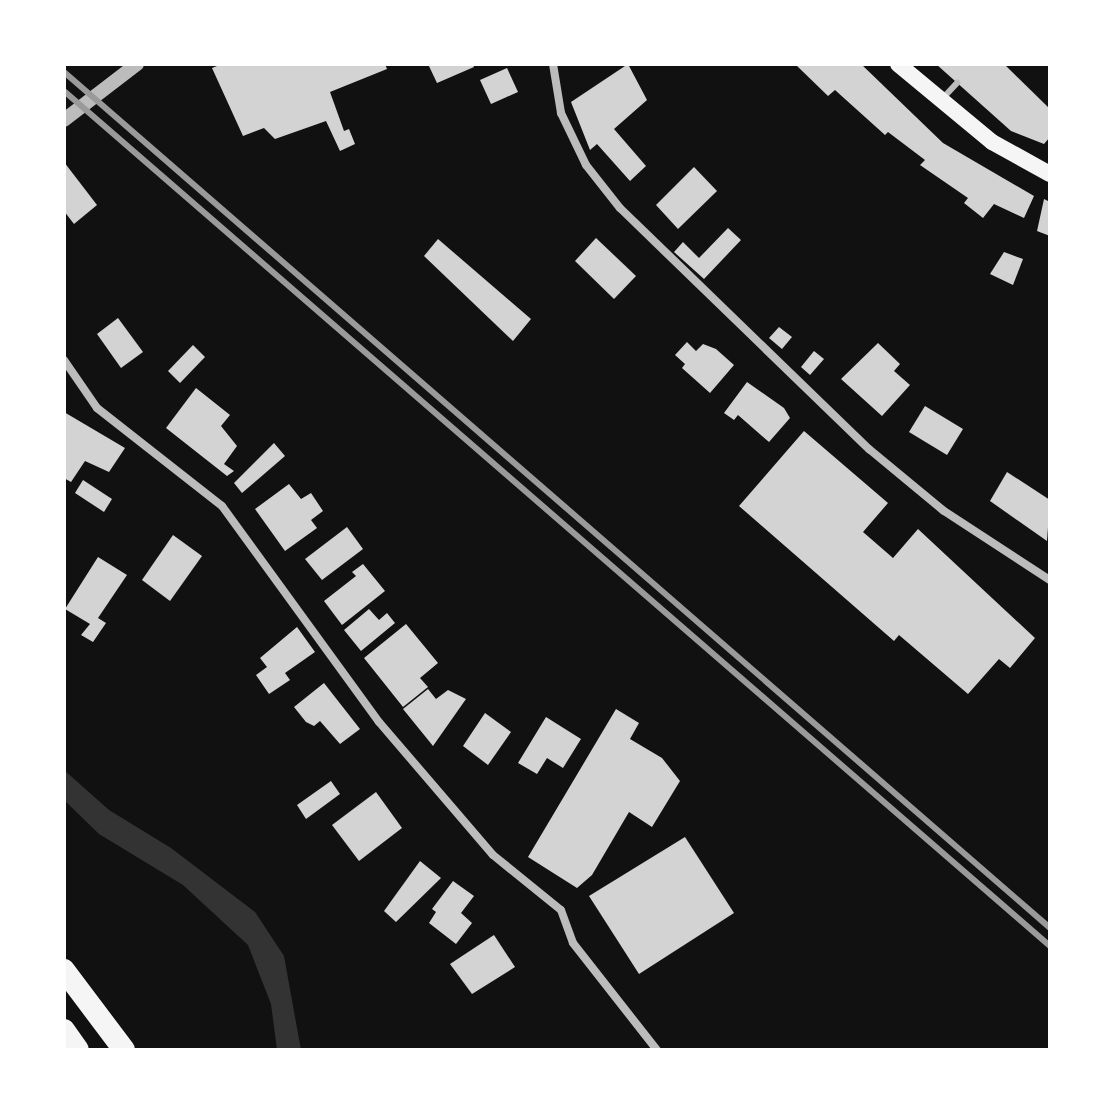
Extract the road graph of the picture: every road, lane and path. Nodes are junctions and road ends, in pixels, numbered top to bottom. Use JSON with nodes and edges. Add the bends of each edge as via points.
{"nodes":[{"id":1,"x":137,"y":64,"type":"edge"},
{"id":2,"x":553,"y":64,"type":"edge"},
{"id":3,"x":898,"y":64,"type":"edge"},
{"id":4,"x":957,"y":83,"type":"dead end"},
{"id":5,"x":939,"y":103,"type":"junction"},
{"id":6,"x":64,"y":120,"type":"edge"},
{"id":7,"x":1050,"y":174,"type":"edge"},
{"id":8,"x":64,"y":360,"type":"edge"},
{"id":9,"x":1050,"y":580,"type":"edge"},
{"id":10,"x":64,"y":970,"type":"edge"},
{"id":11,"x":64,"y":1030,"type":"edge"},
{"id":12,"x":78,"y":1050,"type":"edge"},
{"id":13,"x":124,"y":1050,"type":"edge"},
{"id":14,"x":657,"y":1050,"type":"edge"}],
"edges":[{"from":1,"to":6,"type":"street"},
{"from":2,"to":9,"type":"street","via":[[561,113],[586,165],[620,208],[869,449],[944,511]]},
{"from":3,"to":5,"type":"main road"},
{"from":4,"to":5,"type":"lane"},
{"from":5,"to":7,"type":"main road","via":[[992,142]]},
{"from":8,"to":14,"type":"street","via":[[97,408],[222,506],[379,722],[493,855],[561,910],[573,943]]},
{"from":10,"to":13,"type":"highway"},
{"from":11,"to":12,"type":"highway"}]}
